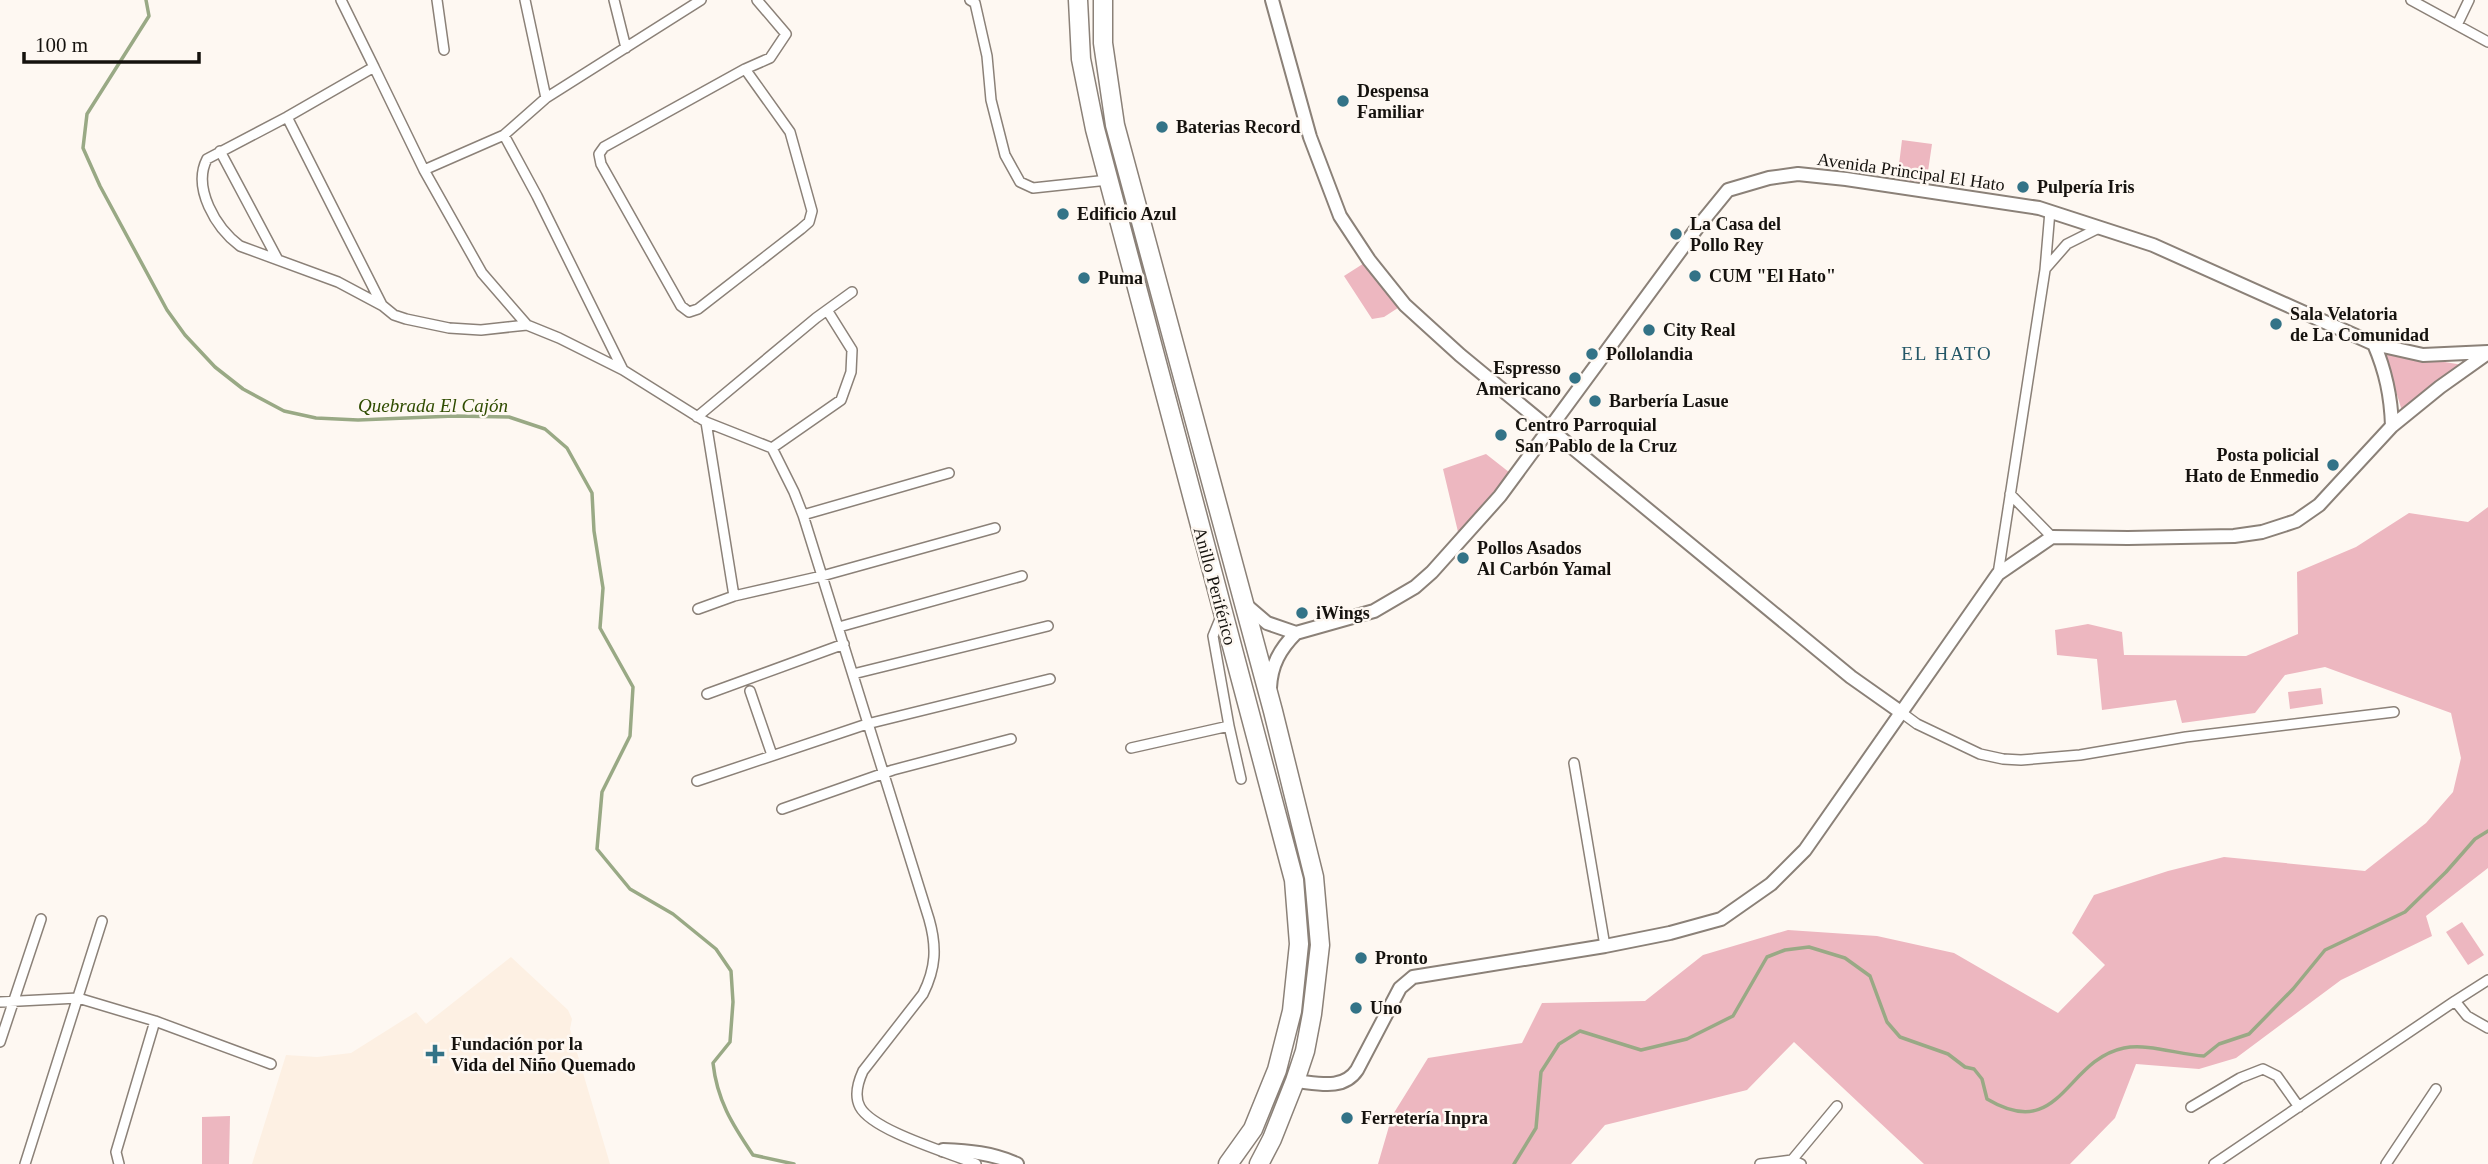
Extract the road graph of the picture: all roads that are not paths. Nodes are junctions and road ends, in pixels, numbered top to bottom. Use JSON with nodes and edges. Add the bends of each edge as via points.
{"nodes":[{"id":1,"x":341,"y":0,"type":"edge"},
{"id":2,"x":437,"y":0,"type":"edge"},
{"id":3,"x":525,"y":0,"type":"edge"},
{"id":4,"x":614,"y":0,"type":"edge"},
{"id":5,"x":701,"y":0,"type":"edge"},
{"id":6,"x":757,"y":0,"type":"edge"},
{"id":7,"x":970,"y":0,"type":"edge"},
{"id":8,"x":1078,"y":0,"type":"edge"},
{"id":9,"x":1103,"y":0,"type":"edge"},
{"id":10,"x":1272,"y":0,"type":"edge"},
{"id":11,"x":2411,"y":0,"type":"edge"},
{"id":12,"x":2469,"y":0,"type":"edge"},
{"id":13,"x":2457,"y":25,"type":"junction"},
{"id":14,"x":2488,"y":42,"type":"edge"},
{"id":15,"x":626,"y":48,"type":"junction"},
{"id":16,"x":444,"y":50,"type":"dead end"},
{"id":17,"x":374,"y":67,"type":"junction"},
{"id":18,"x":745,"y":69,"type":"junction"},
{"id":19,"x":546,"y":98,"type":"junction"},
{"id":20,"x":287,"y":117,"type":"junction"},
{"id":21,"x":504,"y":135,"type":"junction"},
{"id":22,"x":220,"y":151,"type":"junction"},
{"id":23,"x":424,"y":170,"type":"junction"},
{"id":24,"x":1108,"y":180,"type":"junction"},
{"id":25,"x":2050,"y":211,"type":"junction"},
{"id":26,"x":2099,"y":228,"type":"junction"},
{"id":27,"x":277,"y":258,"type":"junction"},
{"id":28,"x":2045,"y":270,"type":"junction"},
{"id":29,"x":852,"y":292,"type":"dead end"},
{"id":30,"x":383,"y":306,"type":"junction"},
{"id":31,"x":827,"y":310,"type":"junction"},
{"id":32,"x":527,"y":325,"type":"junction"},
{"id":33,"x":2374,"y":344,"type":"junction"},
{"id":34,"x":2488,"y":352,"type":"edge"},
{"id":35,"x":623,"y":370,"type":"junction"},
{"id":36,"x":697,"y":416,"type":"junction"},
{"id":37,"x":706,"y":422,"type":"junction"},
{"id":38,"x":2392,"y":426,"type":"junction"},
{"id":39,"x":1550,"y":429,"type":"junction"},
{"id":40,"x":772,"y":448,"type":"junction"},
{"id":41,"x":949,"y":473,"type":"dead end"},
{"id":42,"x":2010,"y":494,"type":"junction"},
{"id":43,"x":803,"y":515,"type":"junction"},
{"id":44,"x":995,"y":528,"type":"dead end"},
{"id":45,"x":2052,"y":537,"type":"junction"},
{"id":46,"x":1998,"y":574,"type":"junction"},
{"id":47,"x":822,"y":576,"type":"junction"},
{"id":48,"x":1022,"y":576,"type":"dead end"},
{"id":49,"x":734,"y":596,"type":"junction"},
{"id":50,"x":1244,"y":603,"type":"junction"},
{"id":51,"x":698,"y":610,"type":"dead end"},
{"id":52,"x":1223,"y":612,"type":"junction"},
{"id":53,"x":1048,"y":626,"type":"dead end"},
{"id":54,"x":839,"y":627,"type":"junction"},
{"id":55,"x":1296,"y":634,"type":"junction"},
{"id":56,"x":844,"y":644,"type":"junction"},
{"id":57,"x":853,"y":674,"type":"junction"},
{"id":58,"x":1050,"y":679,"type":"dead end"},
{"id":59,"x":750,"y":691,"type":"dead end"},
{"id":60,"x":707,"y":694,"type":"dead end"},
{"id":61,"x":1273,"y":711,"type":"junction"},
{"id":62,"x":2394,"y":712,"type":"dead end"},
{"id":63,"x":1902,"y":713,"type":"junction"},
{"id":64,"x":867,"y":724,"type":"junction"},
{"id":65,"x":1229,"y":726,"type":"junction"},
{"id":66,"x":1011,"y":739,"type":"dead end"},
{"id":67,"x":1132,"y":748,"type":"dead end"},
{"id":68,"x":772,"y":755,"type":"junction"},
{"id":69,"x":1574,"y":763,"type":"dead end"},
{"id":70,"x":884,"y":773,"type":"junction"},
{"id":71,"x":1241,"y":779,"type":"dead end"},
{"id":72,"x":697,"y":782,"type":"dead end"},
{"id":73,"x":782,"y":809,"type":"dead end"},
{"id":74,"x":41,"y":919,"type":"dead end"},
{"id":75,"x":102,"y":921,"type":"dead end"},
{"id":76,"x":1605,"y":946,"type":"junction"},
{"id":77,"x":2488,"y":980,"type":"edge"},
{"id":78,"x":78,"y":998,"type":"junction"},
{"id":79,"x":2455,"y":1001,"type":"junction"},
{"id":80,"x":0,"y":1002,"type":"edge"},
{"id":81,"x":13,"y":1003,"type":"junction"},
{"id":82,"x":155,"y":1021,"type":"junction"},
{"id":83,"x":2488,"y":1028,"type":"edge"},
{"id":84,"x":0,"y":1042,"type":"edge"},
{"id":85,"x":271,"y":1064,"type":"dead end"},
{"id":86,"x":1295,"y":1081,"type":"junction"},
{"id":87,"x":2436,"y":1089,"type":"dead end"},
{"id":88,"x":1288,"y":1099,"type":"junction"},
{"id":89,"x":1837,"y":1106,"type":"dead end"},
{"id":90,"x":2191,"y":1107,"type":"dead end"},
{"id":91,"x":2299,"y":1107,"type":"junction"},
{"id":92,"x":943,"y":1150,"type":"junction"},
{"id":93,"x":1797,"y":1162,"type":"edge"},
{"id":94,"x":25,"y":1164,"type":"edge"},
{"id":95,"x":119,"y":1164,"type":"edge"},
{"id":96,"x":976,"y":1164,"type":"edge"},
{"id":97,"x":1017,"y":1164,"type":"edge"},
{"id":98,"x":1228,"y":1164,"type":"edge"},
{"id":99,"x":1259,"y":1164,"type":"edge"},
{"id":100,"x":1271,"y":1164,"type":"edge"},
{"id":101,"x":1760,"y":1164,"type":"edge"},
{"id":102,"x":2214,"y":1164,"type":"edge"},
{"id":103,"x":2386,"y":1164,"type":"edge"}],
"edges":[{"from":1,"to":17,"type":"street"},
{"from":2,"to":16,"type":"street"},
{"from":3,"to":19,"type":"street"},
{"from":4,"to":15,"type":"street"},
{"from":5,"to":15,"type":"street"},
{"from":6,"to":18,"type":"street","via":[[786,34],[770,58]]},
{"from":7,"to":24,"type":"street","via":[[975,3],[987,56],[991,100],[1005,155],[1020,182],[1033,188]]},
{"from":8,"to":24,"type":"highway","name":"Anillo Periférico","via":[[1081,59]]},
{"from":9,"to":50,"type":"highway","name":"Anillo Periférico","via":[[1103,43],[1115,125]]},
{"from":10,"to":39,"type":"street","via":[[1317,159],[1343,222],[1405,305]]},
{"from":11,"to":13,"type":"street"},
{"from":12,"to":13,"type":"street"},
{"from":13,"to":14,"type":"street"},
{"from":15,"to":19,"type":"street"},
{"from":17,"to":20,"type":"street"},
{"from":17,"to":23,"type":"street"},
{"from":18,"to":18,"type":"street","via":[[604,147],[599,154],[688,312],[698,309],[801,229],[812,211],[790,132]]},
{"from":19,"to":21,"type":"street"},
{"from":20,"to":22,"type":"street"},
{"from":20,"to":30,"type":"street"},
{"from":21,"to":23,"type":"street"},
{"from":21,"to":35,"type":"street"},
{"from":22,"to":27,"type":"street"},
{"from":22,"to":27,"type":"street","via":[[207,159],[201,170],[214,218],[240,246]]},
{"from":23,"to":32,"type":"street","via":[[482,273]]},
{"from":24,"to":52,"type":"highway","name":"Anillo Periférico"},
{"from":25,"to":26,"type":"street","name":"Avenida Principal El Hato"},
{"from":25,"to":28,"type":"street"},
{"from":25,"to":39,"type":"street","name":"Avenida Principal El Hato","via":[[1798,174],[1728,190]]},
{"from":26,"to":28,"type":"street","via":[[2067,244]]},
{"from":26,"to":33,"type":"street","name":"Avenida Principal El Hato","via":[[2153,245]]},
{"from":27,"to":30,"type":"street"},
{"from":28,"to":42,"type":"street"},
{"from":29,"to":31,"type":"street"},
{"from":30,"to":32,"type":"street","via":[[394,315],[449,328]]},
{"from":31,"to":36,"type":"street"},
{"from":31,"to":40,"type":"street","via":[[852,350],[851,373],[841,400]]},
{"from":32,"to":35,"type":"street"},
{"from":33,"to":34,"type":"street","name":"Avenida Principal El Hato","via":[[2423,355]]},
{"from":33,"to":38,"type":"street","via":[[2385,370]]},
{"from":34,"to":38,"type":"street"},
{"from":35,"to":36,"type":"street"},
{"from":36,"to":37,"type":"street"},
{"from":37,"to":40,"type":"street"},
{"from":37,"to":49,"type":"street"},
{"from":38,"to":45,"type":"street","via":[[2319,505],[2282,527],[2234,536]]},
{"from":39,"to":55,"type":"street","name":"Avenida Principal El Hato","via":[[1500,496],[1415,587],[1374,611]]},
{"from":39,"to":63,"type":"street"},
{"from":40,"to":43,"type":"street"},
{"from":41,"to":43,"type":"street"},
{"from":42,"to":45,"type":"street"},
{"from":42,"to":46,"type":"street"},
{"from":43,"to":47,"type":"street"},
{"from":44,"to":47,"type":"street"},
{"from":45,"to":46,"type":"street"},
{"from":46,"to":63,"type":"street"},
{"from":47,"to":49,"type":"street"},
{"from":47,"to":54,"type":"street"},
{"from":48,"to":54,"type":"street"},
{"from":49,"to":51,"type":"street"},
{"from":50,"to":55,"type":"street","via":[[1267,623]]},
{"from":50,"to":61,"type":"highway","name":"Anillo Periférico"},
{"from":52,"to":65,"type":"street","via":[[1213,636]]},
{"from":52,"to":98,"type":"highway","name":"Anillo Periférico","via":[[1294,880],[1299,944],[1292,1011],[1277,1070],[1253,1129]]},
{"from":53,"to":57,"type":"street"},
{"from":54,"to":56,"type":"street"},
{"from":55,"to":61,"type":"street","via":[[1275,660],[1270,685]]},
{"from":56,"to":57,"type":"street"},
{"from":56,"to":60,"type":"street"},
{"from":57,"to":64,"type":"street"},
{"from":58,"to":64,"type":"street"},
{"from":59,"to":68,"type":"street"},
{"from":61,"to":86,"type":"highway","name":"Anillo Periférico","via":[[1314,877],[1320,944],[1312,1014]]},
{"from":62,"to":63,"type":"street","via":[[2021,760],[1980,754]]},
{"from":63,"to":76,"type":"street","via":[[1805,850],[1771,884],[1721,919]]},
{"from":64,"to":68,"type":"street"},
{"from":64,"to":70,"type":"street"},
{"from":65,"to":67,"type":"street"},
{"from":65,"to":71,"type":"street"},
{"from":66,"to":70,"type":"street"},
{"from":68,"to":72,"type":"street"},
{"from":69,"to":76,"type":"street"},
{"from":70,"to":73,"type":"street"},
{"from":70,"to":92,"type":"street","via":[[936,950],[923,994],[863,1071],[857,1096],[859,1107],[876,1123]]},
{"from":74,"to":81,"type":"street"},
{"from":75,"to":78,"type":"street"},
{"from":76,"to":86,"type":"street","via":[[1413,977],[1401,988],[1353,1076],[1333,1084]]},
{"from":77,"to":79,"type":"street"},
{"from":78,"to":81,"type":"street"},
{"from":78,"to":82,"type":"street"},
{"from":78,"to":94,"type":"street"},
{"from":79,"to":83,"type":"street","via":[[2467,1016]]},
{"from":79,"to":91,"type":"street"},
{"from":80,"to":81,"type":"street"},
{"from":81,"to":84,"type":"street"},
{"from":82,"to":85,"type":"street"},
{"from":82,"to":95,"type":"street","via":[[116,1152]]},
{"from":86,"to":88,"type":"highway","name":"Anillo Periférico"},
{"from":87,"to":103,"type":"street"},
{"from":88,"to":99,"type":"highway","name":"Anillo Periférico"},
{"from":88,"to":100,"type":"highway","via":[[1287,1130]]},
{"from":89,"to":93,"type":"street"},
{"from":90,"to":91,"type":"street","via":[[2263,1069],[2277,1076]]},
{"from":91,"to":102,"type":"street"},
{"from":92,"to":96,"type":"street"},
{"from":92,"to":97,"type":"street","via":[[976,1151]]},
{"from":93,"to":101,"type":"street"}]}
